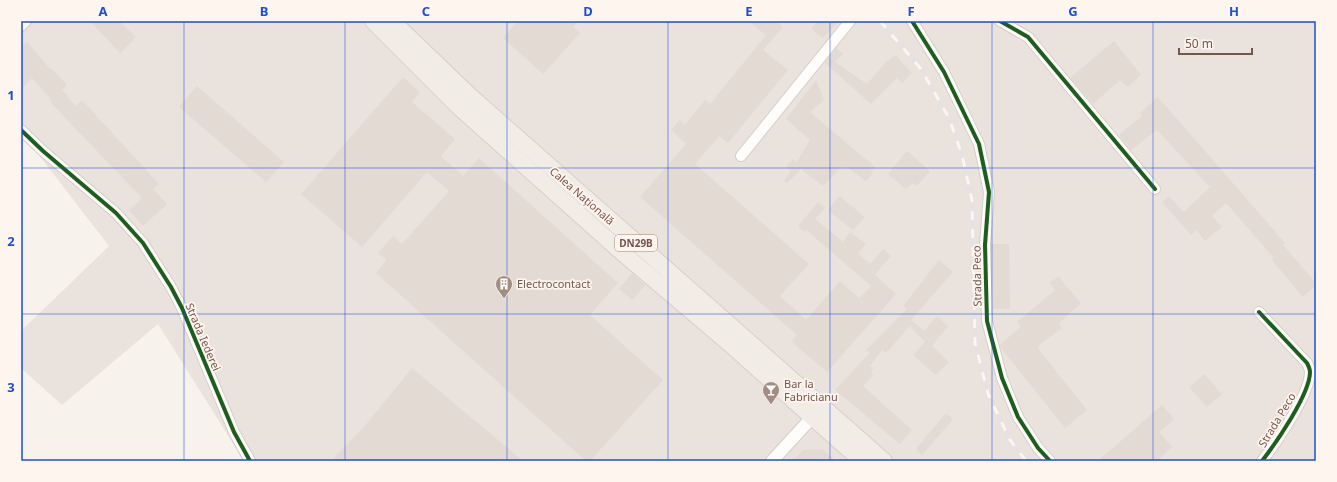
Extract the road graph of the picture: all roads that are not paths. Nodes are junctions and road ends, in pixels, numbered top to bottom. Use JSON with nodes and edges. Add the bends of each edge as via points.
{"nodes":[{"id":1,"x":26,"y":21,"type":"edge"},
{"id":2,"x":373,"y":21,"type":"edge"},
{"id":3,"x":850,"y":21,"type":"edge"},
{"id":4,"x":912,"y":21,"type":"edge"},
{"id":5,"x":1000,"y":21,"type":"edge"},
{"id":6,"x":21,"y":26,"type":"edge"},
{"id":7,"x":396,"y":27,"type":"edge"},
{"id":8,"x":21,"y":130,"type":"edge"},
{"id":9,"x":741,"y":156,"type":"dead end"},
{"id":10,"x":1155,"y":189,"type":"dead end"},
{"id":11,"x":1259,"y":312,"type":"dead end"},
{"id":12,"x":817,"y":412,"type":"junction"},
{"id":13,"x":250,"y":461,"type":"edge"},
{"id":14,"x":772,"y":461,"type":"edge"},
{"id":15,"x":862,"y":461,"type":"edge"},
{"id":16,"x":884,"y":461,"type":"edge"},
{"id":17,"x":1050,"y":461,"type":"edge"},
{"id":18,"x":1262,"y":461,"type":"edge"}],
"edges":[{"from":1,"to":6,"type":"street"},
{"from":2,"to":7,"type":"main road","name":"Calea Națională","number":"DN29B"},
{"from":3,"to":9,"type":"street"},
{"from":4,"to":17,"type":"street","name":"Strada Peco","via":[[944,72],[979,144],[989,192],[985,245],[987,321],[1002,378],[1018,417],[1038,448]]},
{"from":5,"to":10,"type":"street","via":[[1028,37]]},
{"from":7,"to":12,"type":"main road","name":"Calea Națională","number":"DN29B","via":[[459,107],[625,255],[731,345]]},
{"from":8,"to":13,"type":"street","name":"Strada Iederei","via":[[116,213],[147,248],[175,294],[234,432]]},
{"from":11,"to":18,"type":"street","name":"Strada Peco","via":[[1307,363],[1310,372],[1298,406]]},
{"from":12,"to":14,"type":"street"},
{"from":12,"to":15,"type":"main road","name":"Calea Națională","number":"DN29B"},
{"from":12,"to":16,"type":"main road","name":"Calea Națională","number":"DN29B"}]}
